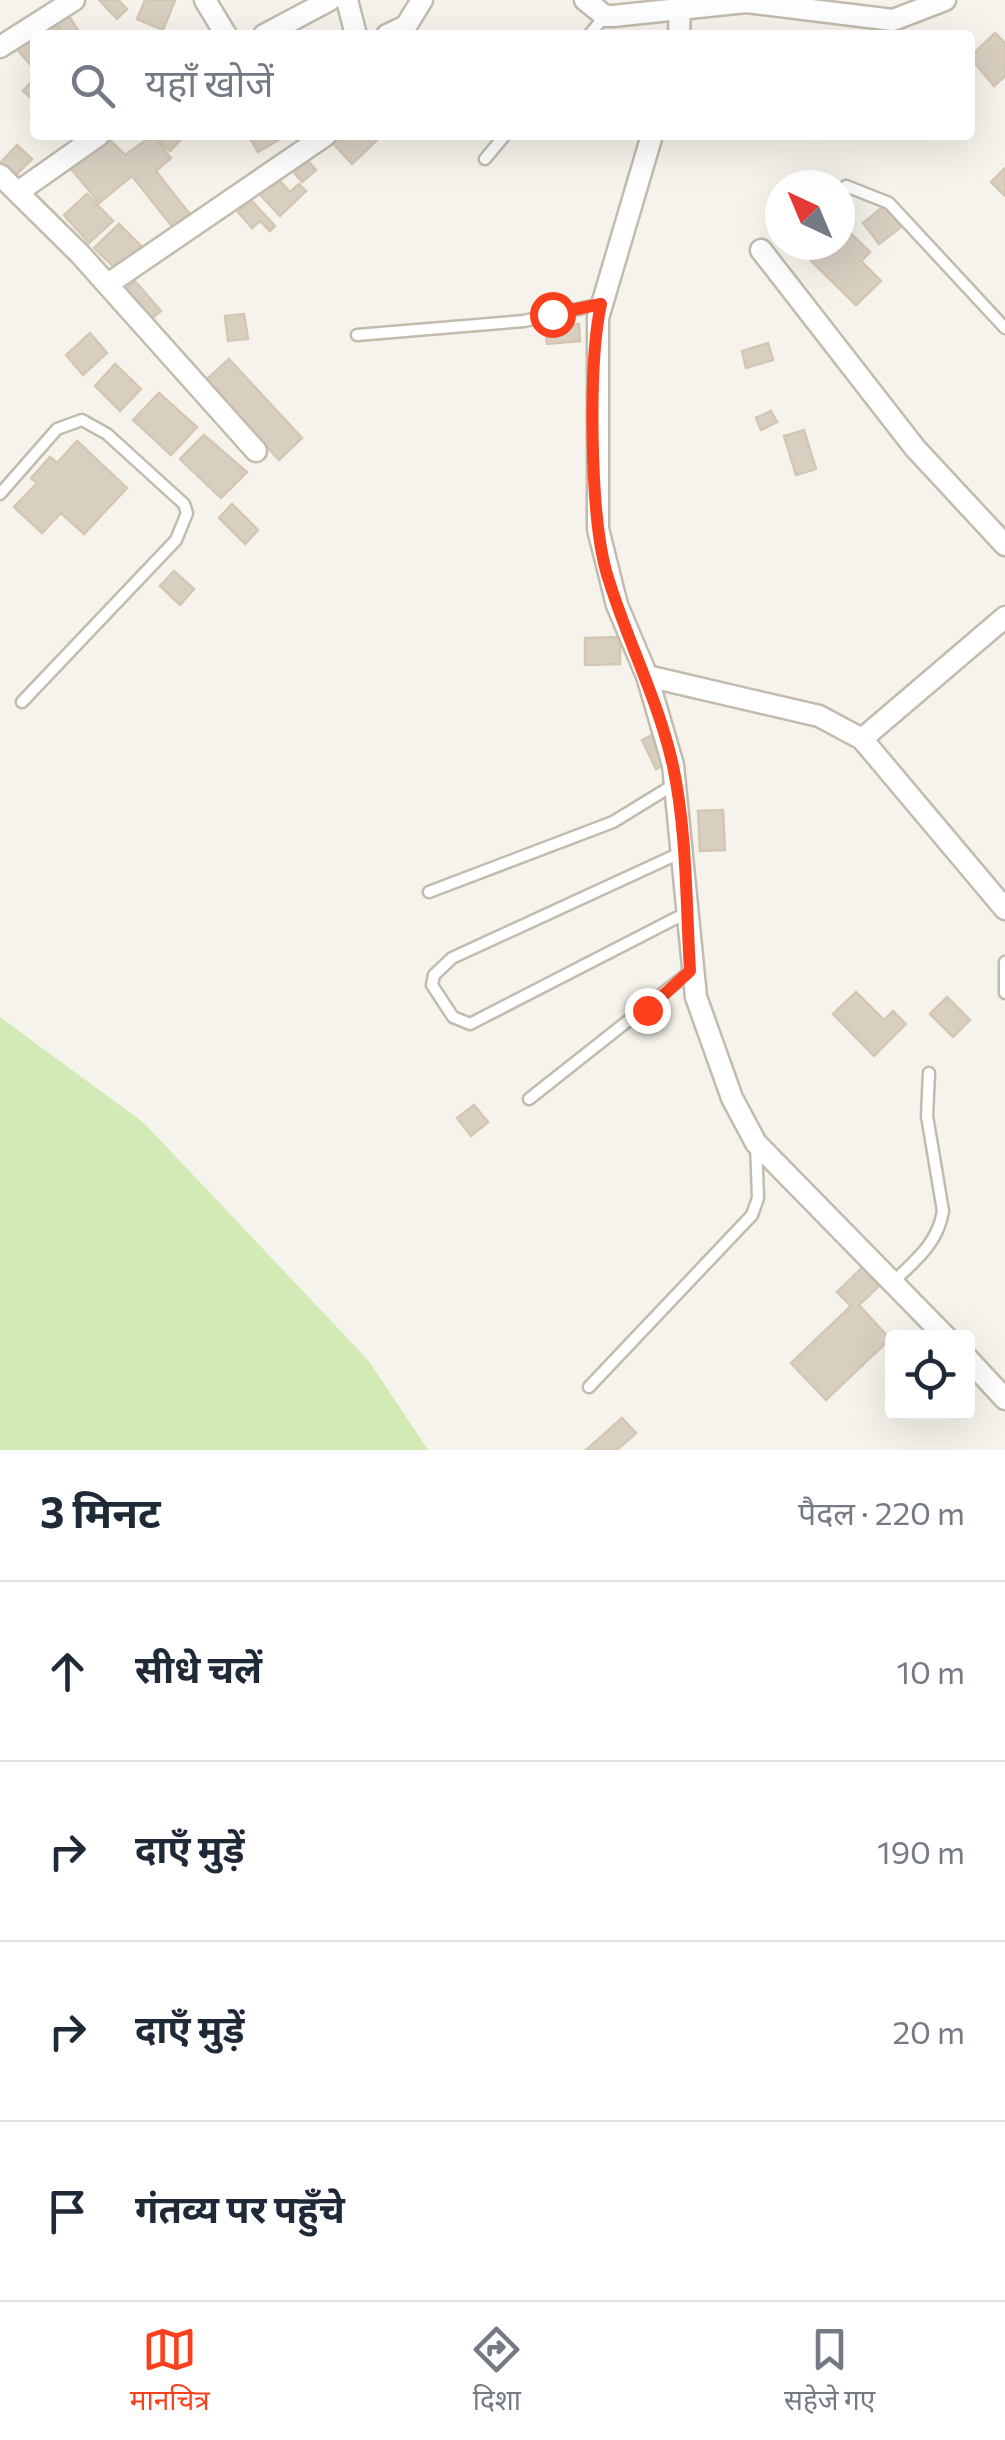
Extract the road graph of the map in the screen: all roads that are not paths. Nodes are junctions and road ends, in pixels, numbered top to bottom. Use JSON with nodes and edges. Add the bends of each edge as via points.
{"nodes":[{"id":1,"x":74,"y":0,"type":"edge"},
{"id":2,"x":205,"y":0,"type":"edge"},
{"id":3,"x":330,"y":0,"type":"edge"},
{"id":4,"x":347,"y":0,"type":"edge"},
{"id":5,"x":422,"y":0,"type":"edge"},
{"id":6,"x":585,"y":0,"type":"edge"},
{"id":7,"x":945,"y":0,"type":"edge"},
{"id":8,"x":681,"y":3,"type":"edge"},
{"id":9,"x":605,"y":16,"type":"junction"},
{"id":10,"x":223,"y":30,"type":"edge"},
{"id":11,"x":273,"y":30,"type":"edge"},
{"id":12,"x":355,"y":30,"type":"edge"},
{"id":13,"x":398,"y":30,"type":"edge"},
{"id":14,"x":592,"y":30,"type":"edge"},
{"id":15,"x":679,"y":30,"type":"edge"},
{"id":16,"x":1,"y":42,"type":"edge"},
{"id":17,"x":92,"y":140,"type":"edge"},
{"id":18,"x":319,"y":140,"type":"edge"},
{"id":19,"x":501,"y":140,"type":"edge"},
{"id":20,"x":650,"y":140,"type":"edge"},
{"id":21,"x":485,"y":159,"type":"dead end"},
{"id":22,"x":0,"y":175,"type":"edge"},
{"id":23,"x":855,"y":190,"type":"edge"},
{"id":24,"x":18,"y":192,"type":"junction"},
{"id":25,"x":761,"y":250,"type":"dead end"},
{"id":26,"x":108,"y":284,"type":"junction"},
{"id":27,"x":601,"y":304,"type":"junction"},
{"id":28,"x":1005,"y":328,"type":"edge"},
{"id":29,"x":357,"y":335,"type":"dead end"},
{"id":30,"x":256,"y":451,"type":"dead end"},
{"id":31,"x":0,"y":494,"type":"edge"},
{"id":32,"x":1005,"y":546,"type":"edge"},
{"id":33,"x":1005,"y":617,"type":"edge"},
{"id":34,"x":647,"y":676,"type":"junction"},
{"id":35,"x":22,"y":702,"type":"dead end"},
{"id":36,"x":862,"y":740,"type":"junction"},
{"id":37,"x":676,"y":783,"type":"junction"},
{"id":38,"x":682,"y":853,"type":"junction"},
{"id":39,"x":429,"y":892,"type":"dead end"},
{"id":40,"x":1005,"y":909,"type":"edge"},
{"id":41,"x":686,"y":913,"type":"junction"},
{"id":42,"x":1005,"y":962,"type":"edge"},
{"id":43,"x":690,"y":971,"type":"junction"},
{"id":44,"x":1005,"y":994,"type":"edge"},
{"id":45,"x":930,"y":1073,"type":"dead end"},
{"id":46,"x":529,"y":1099,"type":"dead end"},
{"id":47,"x":756,"y":1144,"type":"junction"},
{"id":48,"x":894,"y":1281,"type":"junction"},
{"id":49,"x":940,"y":1330,"type":"edge"},
{"id":50,"x":975,"y":1367,"type":"edge"},
{"id":51,"x":589,"y":1387,"type":"dead end"},
{"id":52,"x":1005,"y":1399,"type":"edge"}],
"edges":[{"from":1,"to":16,"type":"street"},
{"from":2,"to":10,"type":"street"},
{"from":3,"to":11,"type":"street"},
{"from":4,"to":12,"type":"street"},
{"from":5,"to":13,"type":"street"},
{"from":6,"to":9,"type":"street"},
{"from":7,"to":8,"type":"street","via":[[893,20],[766,3]]},
{"from":8,"to":9,"type":"street"},
{"from":8,"to":15,"type":"street"},
{"from":9,"to":14,"type":"lane"},
{"from":17,"to":24,"type":"street"},
{"from":18,"to":26,"type":"street"},
{"from":19,"to":21,"type":"lane"},
{"from":20,"to":27,"type":"street"},
{"from":22,"to":24,"type":"street"},
{"from":23,"to":28,"type":"lane","via":[[889,203]]},
{"from":24,"to":26,"type":"street"},
{"from":25,"to":32,"type":"street","via":[[915,448]]},
{"from":26,"to":30,"type":"street"},
{"from":27,"to":29,"type":"lane","via":[[509,323]]},
{"from":27,"to":34,"type":"street","via":[[594,356],[598,529],[617,604]]},
{"from":31,"to":35,"type":"lane","via":[[57,430],[82,420],[108,434],[187,513],[176,540]]},
{"from":33,"to":36,"type":"street"},
{"from":34,"to":36,"type":"street","via":[[818,716]]},
{"from":34,"to":37,"type":"street"},
{"from":36,"to":40,"type":"street"},
{"from":37,"to":38,"type":"street"},
{"from":37,"to":39,"type":"lane","via":[[613,822]]},
{"from":38,"to":41,"type":"street"},
{"from":38,"to":41,"type":"lane","via":[[452,958],[432,985],[453,1017],[470,1024]]},
{"from":41,"to":43,"type":"street"},
{"from":42,"to":44,"type":"lane"},
{"from":43,"to":46,"type":"lane"},
{"from":43,"to":47,"type":"street","via":[[704,1025]]},
{"from":45,"to":48,"type":"lane","via":[[928,1116],[941,1225]]},
{"from":47,"to":48,"type":"street"},
{"from":47,"to":51,"type":"lane","via":[[758,1198],[752,1215]]},
{"from":48,"to":49,"type":"street"},
{"from":50,"to":52,"type":"street"}]}
